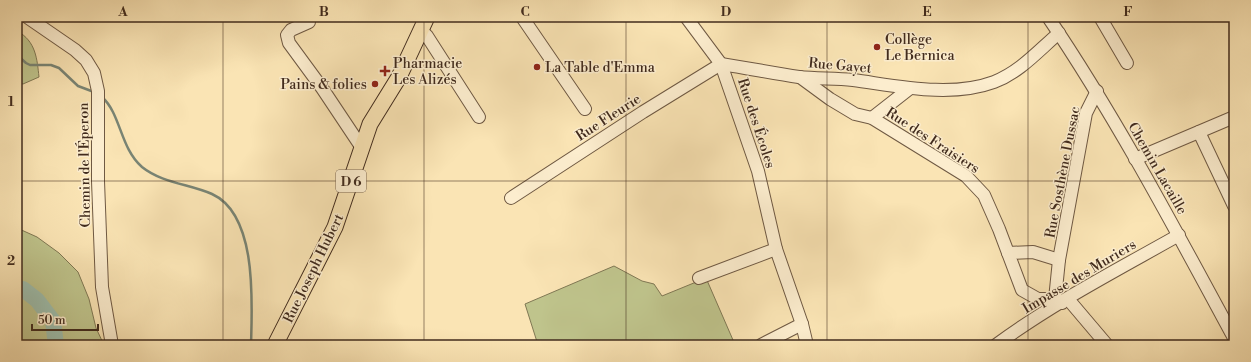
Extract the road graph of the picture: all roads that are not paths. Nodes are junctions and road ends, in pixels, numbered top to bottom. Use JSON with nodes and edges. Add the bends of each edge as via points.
{"nodes":[{"id":1,"x":27,"y":17,"type":"edge"},
{"id":2,"x":522,"y":17,"type":"edge"},
{"id":3,"x":686,"y":17,"type":"edge"},
{"id":4,"x":1048,"y":17,"type":"edge"},
{"id":5,"x":1100,"y":17,"type":"edge"},
{"id":6,"x":309,"y":22,"type":"dead end"},
{"id":7,"x":424,"y":24,"type":"edge"},
{"id":8,"x":1059,"y":33,"type":"junction"},
{"id":9,"x":1127,"y":63,"type":"dead end"},
{"id":10,"x":721,"y":64,"type":"junction"},
{"id":11,"x":800,"y":77,"type":"junction"},
{"id":12,"x":836,"y":78,"type":"junction"},
{"id":13,"x":909,"y":88,"type":"junction"},
{"id":14,"x":1097,"y":92,"type":"junction"},
{"id":15,"x":830,"y":98,"type":"junction"},
{"id":16,"x":585,"y":109,"type":"dead end"},
{"id":17,"x":479,"y":117,"type":"dead end"},
{"id":18,"x":1234,"y":117,"type":"edge"},
{"id":19,"x":872,"y":118,"type":"junction"},
{"id":20,"x":1199,"y":132,"type":"junction"},
{"id":21,"x":362,"y":148,"type":"junction"},
{"id":22,"x":1135,"y":159,"type":"junction"},
{"id":23,"x":512,"y":198,"type":"dead end"},
{"id":24,"x":1232,"y":198,"type":"edge"},
{"id":25,"x":1179,"y":235,"type":"junction"},
{"id":26,"x":776,"y":249,"type":"junction"},
{"id":27,"x":1008,"y":253,"type":"junction"},
{"id":28,"x":1059,"y":260,"type":"junction"},
{"id":29,"x":699,"y":278,"type":"dead end"},
{"id":30,"x":1062,"y":300,"type":"junction"},
{"id":31,"x":802,"y":324,"type":"junction"},
{"id":32,"x":1234,"y":338,"type":"edge"},
{"id":33,"x":112,"y":345,"type":"edge"},
{"id":34,"x":275,"y":345,"type":"edge"},
{"id":35,"x":761,"y":345,"type":"edge"},
{"id":36,"x":807,"y":345,"type":"edge"},
{"id":37,"x":996,"y":345,"type":"edge"},
{"id":38,"x":1107,"y":345,"type":"edge"}],
"edges":[{"from":1,"to":33,"type":"street","name":"Chemin de l'Éperon","via":[[86,60],[94,73],[98,91],[102,287]]},
{"from":2,"to":16,"type":"street"},
{"from":3,"to":10,"type":"street","name":"Rue des Écoles"},
{"from":4,"to":8,"type":"street","name":"Chemin Lacaille"},
{"from":5,"to":9,"type":"street"},
{"from":6,"to":21,"type":"street","via":[[291,30],[287,35],[289,43]]},
{"from":7,"to":17,"type":"street","via":[[427,36]]},
{"from":7,"to":21,"type":"main road","name":"Rue Joseph Hubert","number":"D 6","via":[[399,77],[370,124]]},
{"from":8,"to":13,"type":"street","name":"Rue Gayet","via":[[1019,69],[1006,77],[973,87]]},
{"from":8,"to":14,"type":"street","name":"Chemin Lacaille"},
{"from":10,"to":11,"type":"street","name":"Rue Gayet"},
{"from":10,"to":23,"type":"street","name":"Rue Fleurie"},
{"from":10,"to":26,"type":"street","name":"Rue des Écoles","via":[[758,171]]},
{"from":11,"to":12,"type":"street","name":"Rue Gayet"},
{"from":11,"to":15,"type":"street","name":"Rue des Fraisiers"},
{"from":12,"to":13,"type":"street","name":"Rue Gayet"},
{"from":12,"to":15,"type":"street"},
{"from":13,"to":19,"type":"street"},
{"from":14,"to":22,"type":"street","name":"Chemin Lacaille"},
{"from":14,"to":28,"type":"street","name":"Rue Sosthène Dussac","via":[[1086,113]]},
{"from":15,"to":19,"type":"street","name":"Rue des Fraisiers","via":[[855,114]]},
{"from":18,"to":20,"type":"street"},
{"from":19,"to":27,"type":"street","name":"Rue des Fraisiers","via":[[966,176],[984,195]]},
{"from":20,"to":22,"type":"street"},
{"from":20,"to":24,"type":"street"},
{"from":21,"to":34,"type":"main road","name":"Rue Joseph Hubert","number":"D 6","via":[[335,227]]},
{"from":22,"to":25,"type":"street","name":"Chemin Lacaille"},
{"from":25,"to":30,"type":"street","name":"Impasse des Muriers"},
{"from":25,"to":32,"type":"street","name":"Chemin Lacaille"},
{"from":26,"to":29,"type":"street"},
{"from":26,"to":31,"type":"street","name":"Rue des Écoles"},
{"from":27,"to":28,"type":"street","name":"Rue Sosthène Dussac","via":[[1033,252]]},
{"from":27,"to":30,"type":"street","name":"Rue des Fraisiers","via":[[1022,290],[1038,299]]},
{"from":28,"to":30,"type":"street","name":"Rue Sosthène Dussac"},
{"from":30,"to":37,"type":"street","name":"Impasse des Muriers"},
{"from":30,"to":38,"type":"street"},
{"from":31,"to":35,"type":"street"},
{"from":31,"to":36,"type":"street","name":"Rue des Écoles"}]}
